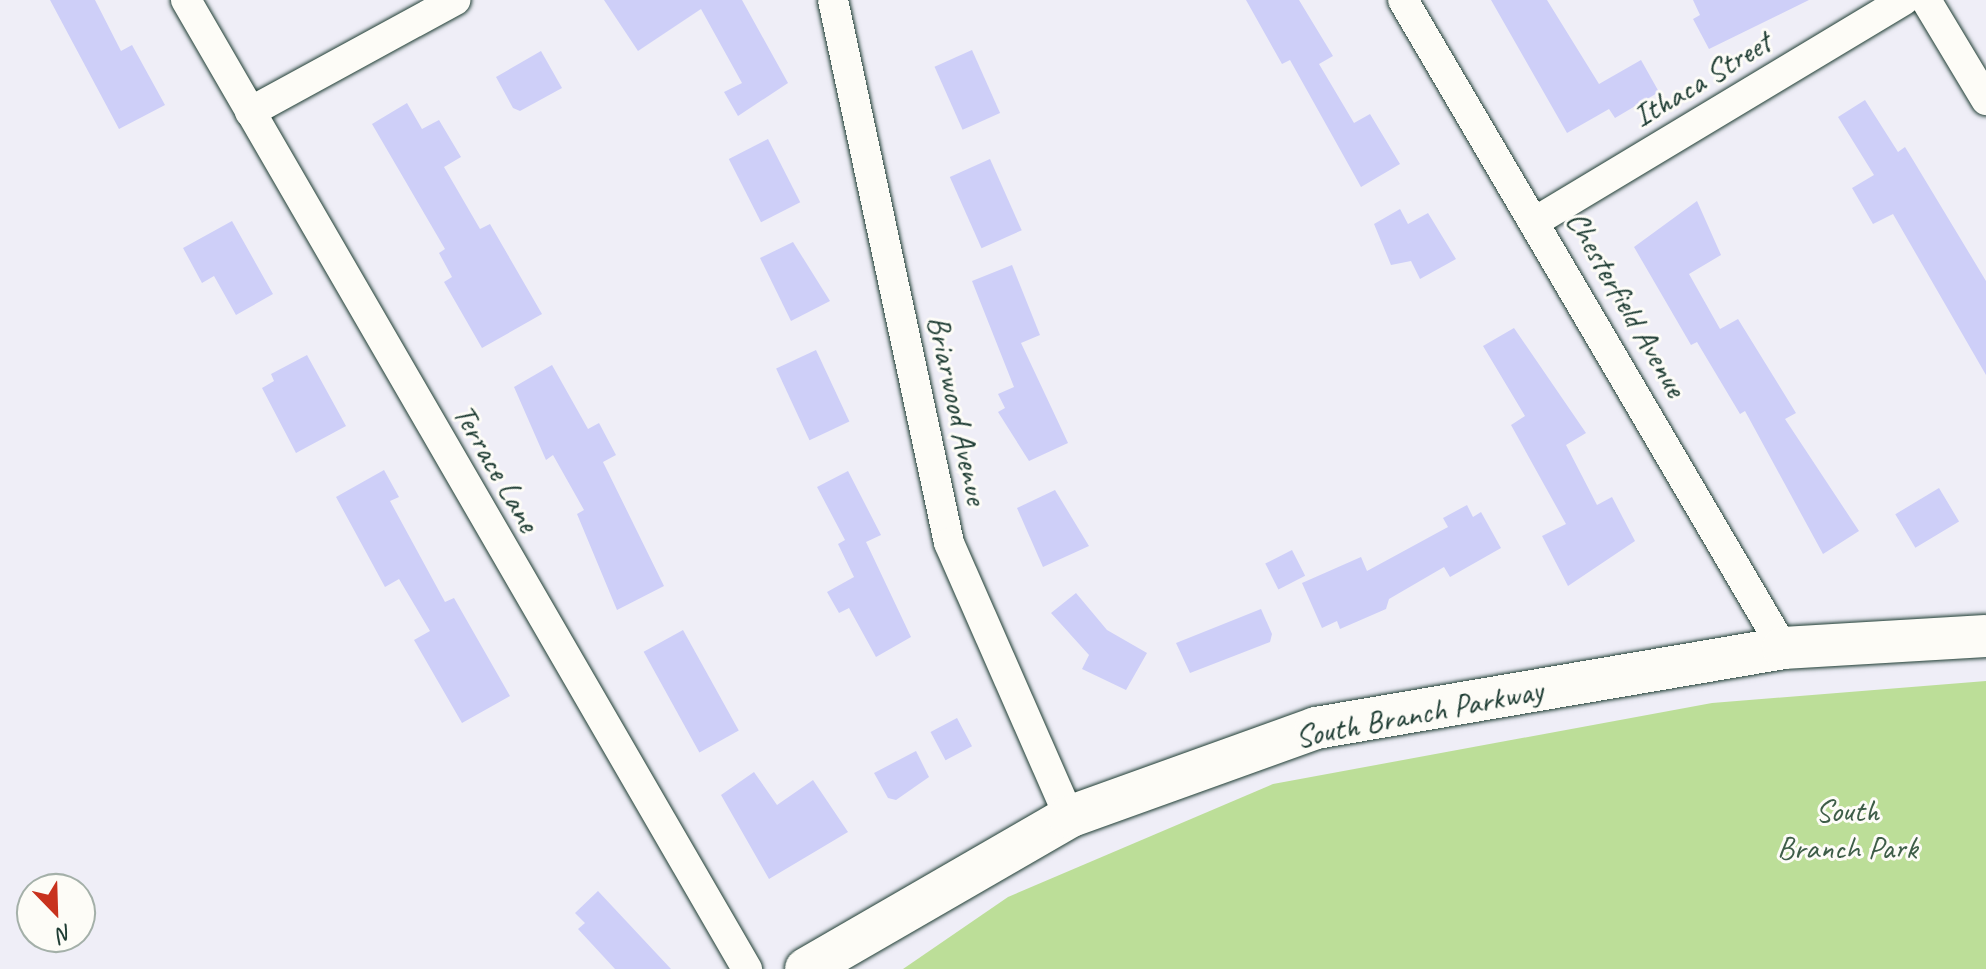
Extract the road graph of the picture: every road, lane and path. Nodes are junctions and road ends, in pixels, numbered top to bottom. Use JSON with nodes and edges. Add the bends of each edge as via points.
{"nodes":[{"id":1,"x":186,"y":0,"type":"edge"},
{"id":2,"x":455,"y":0,"type":"edge"},
{"id":3,"x":833,"y":0,"type":"edge"},
{"id":4,"x":1403,"y":0,"type":"edge"},
{"id":5,"x":1904,"y":0,"type":"edge"},
{"id":6,"x":1926,"y":0,"type":"edge"},
{"id":7,"x":1986,"y":100,"type":"edge"},
{"id":8,"x":250,"y":112,"type":"junction"},
{"id":9,"x":1536,"y":221,"type":"junction"},
{"id":10,"x":1986,"y":636,"type":"edge"},
{"id":11,"x":1783,"y":648,"type":"junction"},
{"id":12,"x":1069,"y":817,"type":"junction"},
{"id":13,"x":747,"y":969,"type":"edge"},
{"id":14,"x":806,"y":969,"type":"edge"}],
"edges":[{"from":1,"to":8,"type":"street","name":"Terrace Lane"},
{"from":2,"to":8,"type":"street"},
{"from":3,"to":12,"type":"street","name":"Briarwood Avenue","via":[[949,543]]},
{"from":4,"to":9,"type":"street","name":"Chesterfield Avenue"},
{"from":5,"to":9,"type":"street","name":"Ithaca Street"},
{"from":6,"to":7,"type":"street"},
{"from":8,"to":13,"type":"street","name":"Terrace Lane"},
{"from":9,"to":11,"type":"street","name":"Chesterfield Avenue"},
{"from":10,"to":11,"type":"main road","name":"South Branch Parkway"},
{"from":11,"to":12,"type":"main road","name":"South Branch Parkway","via":[[1316,728]]},
{"from":12,"to":14,"type":"main road","name":"South Branch Parkway"}]}
